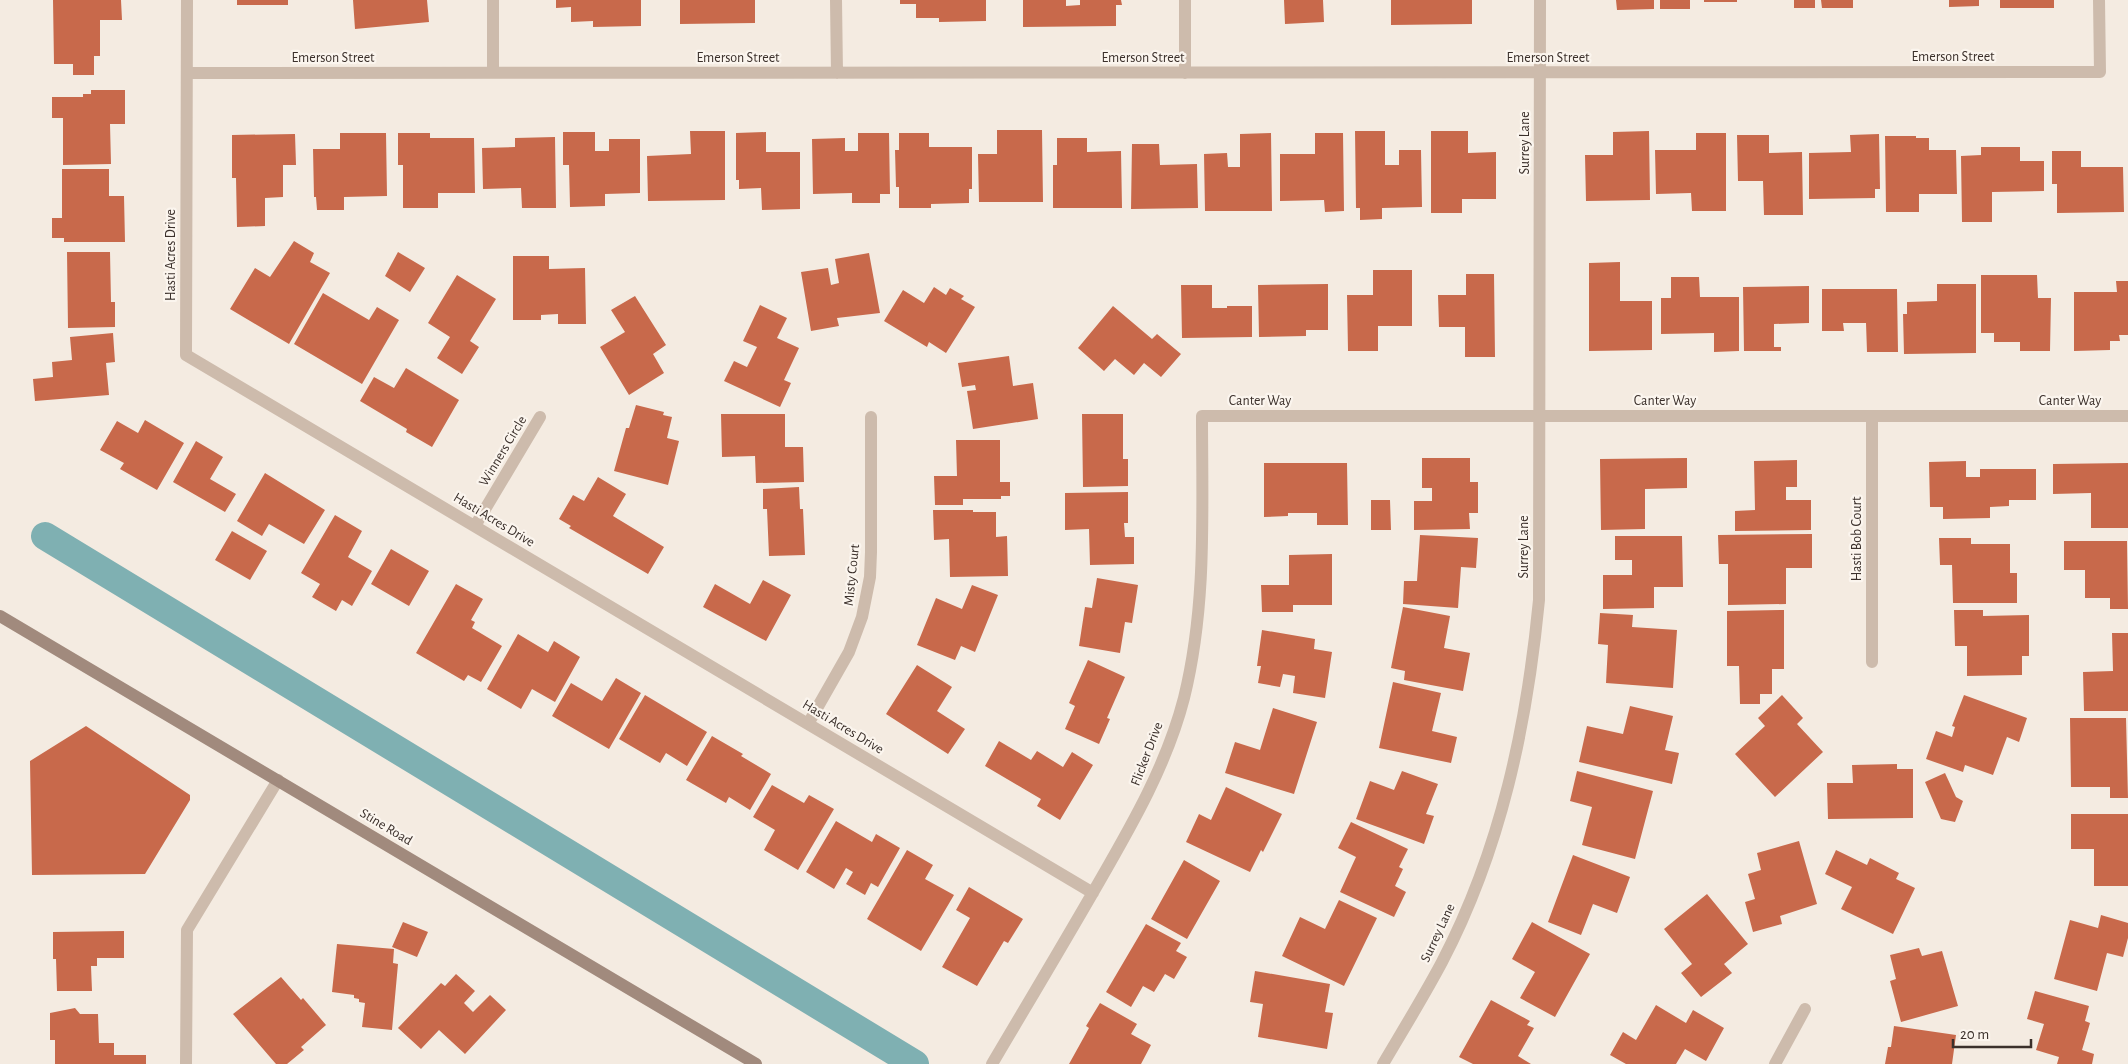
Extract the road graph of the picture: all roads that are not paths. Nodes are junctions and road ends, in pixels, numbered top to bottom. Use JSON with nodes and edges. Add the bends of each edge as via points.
{"nodes":[{"id":1,"x":186,"y":0,"type":"edge"},
{"id":2,"x":493,"y":0,"type":"edge"},
{"id":3,"x":836,"y":0,"type":"edge"},
{"id":4,"x":1185,"y":0,"type":"edge"},
{"id":5,"x":1540,"y":0,"type":"edge"},
{"id":6,"x":2099,"y":0,"type":"edge"},
{"id":7,"x":836,"y":73,"type":"junction"},
{"id":8,"x":1185,"y":73,"type":"junction"},
{"id":9,"x":1540,"y":73,"type":"junction"},
{"id":10,"x":186,"y":74,"type":"junction"},
{"id":11,"x":494,"y":74,"type":"junction"},
{"id":12,"x":1202,"y":416,"type":"joint"},
{"id":13,"x":1540,"y":416,"type":"junction"},
{"id":14,"x":1872,"y":416,"type":"junction"},
{"id":15,"x":2128,"y":416,"type":"edge"},
{"id":16,"x":540,"y":417,"type":"dead end"},
{"id":17,"x":871,"y":417,"type":"dead end"},
{"id":18,"x":475,"y":526,"type":"junction"},
{"id":19,"x":0,"y":616,"type":"edge"},
{"id":20,"x":1872,"y":662,"type":"dead end"},
{"id":21,"x":808,"y":724,"type":"junction"},
{"id":22,"x":278,"y":780,"type":"junction"},
{"id":23,"x":1093,"y":893,"type":"junction"},
{"id":24,"x":1805,"y":1009,"type":"dead end"},
{"id":25,"x":186,"y":1064,"type":"edge"},
{"id":26,"x":756,"y":1064,"type":"edge"},
{"id":27,"x":992,"y":1064,"type":"edge"},
{"id":28,"x":1383,"y":1064,"type":"edge"},
{"id":29,"x":1775,"y":1064,"type":"edge"}],
"edges":[{"from":1,"to":10,"type":"street","name":"Hasti Acres Drive"},
{"from":2,"to":11,"type":"street"},
{"from":3,"to":7,"type":"street"},
{"from":4,"to":8,"type":"street"},
{"from":5,"to":9,"type":"street","name":"Surrey Lane"},
{"from":6,"to":9,"type":"street","name":"Emerson Street","via":[[2100,72]]},
{"from":7,"to":8,"type":"street","name":"Emerson Street"},
{"from":7,"to":11,"type":"street","name":"Emerson Street"},
{"from":8,"to":9,"type":"street","name":"Emerson Street"},
{"from":9,"to":13,"type":"street","name":"Surrey Lane"},
{"from":10,"to":11,"type":"street","name":"Emerson Street"},
{"from":10,"to":18,"type":"street","name":"Hasti Acres Drive","via":[[186,355]]},
{"from":12,"to":13,"type":"street","name":"Canter Way"},
{"from":12,"to":23,"type":"street","name":"Flicker Drive","via":[[1202,582],[1196,640],[1184,699],[1165,755],[1141,809]]},
{"from":13,"to":14,"type":"street","name":"Canter Way"},
{"from":13,"to":28,"type":"street","name":"Surrey Lane","via":[[1539,600],[1533,663],[1520,740],[1501,816],[1474,890],[1442,961]]},
{"from":14,"to":15,"type":"street","name":"Canter Way"},
{"from":14,"to":20,"type":"street","name":"Hasti Bob Court"},
{"from":16,"to":18,"type":"street","name":"Winners Circle"},
{"from":17,"to":21,"type":"street","name":"Misty Court","via":[[870,577],[862,617],[850,652]]},
{"from":18,"to":21,"type":"street","name":"Hasti Acres Drive"},
{"from":19,"to":22,"type":"street","name":"Stine Road"},
{"from":21,"to":23,"type":"street","name":"Hasti Acres Drive"},
{"from":22,"to":25,"type":"street","via":[[187,930]]},
{"from":22,"to":26,"type":"street","name":"Stine Road"},
{"from":23,"to":27,"type":"street","name":"Flicker Drive"},
{"from":24,"to":29,"type":"street"}]}
